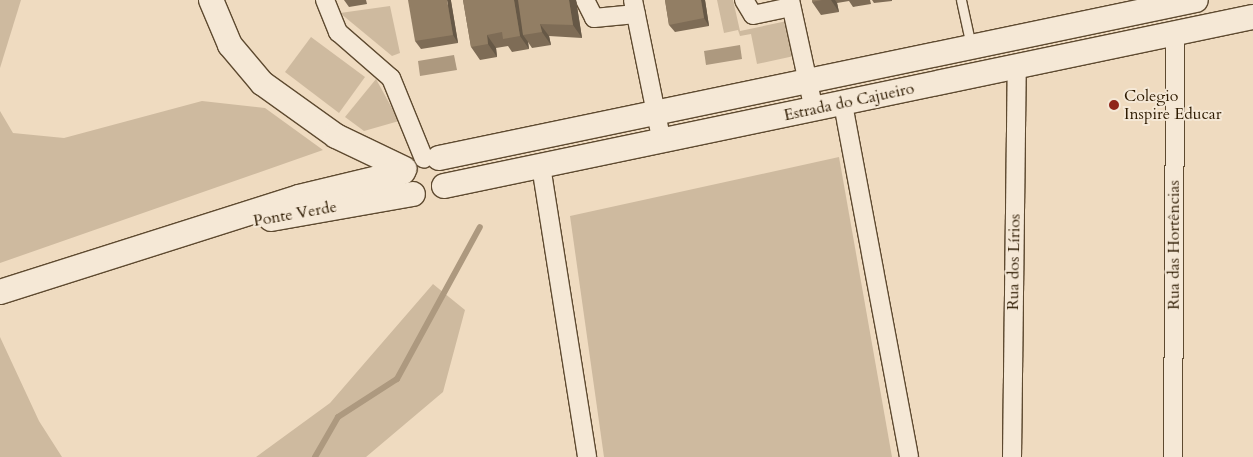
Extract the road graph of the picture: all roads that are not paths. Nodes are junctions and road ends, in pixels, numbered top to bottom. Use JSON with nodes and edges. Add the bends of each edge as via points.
{"nodes":[{"id":1,"x":211,"y":0,"type":"edge"},
{"id":2,"x":325,"y":0,"type":"edge"},
{"id":3,"x":585,"y":0,"type":"edge"},
{"id":4,"x":744,"y":0,"type":"edge"},
{"id":5,"x":961,"y":0,"type":"edge"},
{"id":6,"x":1196,"y":0,"type":"edge"},
{"id":7,"x":790,"y":4,"type":"edge"},
{"id":8,"x":635,"y":7,"type":"edge"},
{"id":9,"x":1253,"y":17,"type":"edge"},
{"id":10,"x":1071,"y":26,"type":"junction"},
{"id":11,"x":1175,"y":34,"type":"junction"},
{"id":12,"x":971,"y":47,"type":"junction"},
{"id":13,"x":1077,"y":54,"type":"junction"},
{"id":14,"x":1017,"y":67,"type":"junction"},
{"id":15,"x":976,"y":75,"type":"junction"},
{"id":16,"x":808,"y":81,"type":"junction"},
{"id":17,"x":844,"y":104,"type":"junction"},
{"id":18,"x":814,"y":110,"type":"junction"},
{"id":19,"x":656,"y":113,"type":"junction"},
{"id":20,"x":662,"y":142,"type":"junction"},
{"id":21,"x":418,"y":163,"type":"junction"},
{"id":22,"x":541,"y":166,"type":"junction"},
{"id":23,"x":444,"y":186,"type":"junction"},
{"id":24,"x":414,"y":194,"type":"junction"},
{"id":25,"x":176,"y":235,"type":"junction"},
{"id":26,"x":0,"y":292,"type":"edge"},
{"id":27,"x":587,"y":457,"type":"edge"},
{"id":28,"x":908,"y":457,"type":"edge"},
{"id":29,"x":1012,"y":457,"type":"edge"},
{"id":30,"x":1173,"y":457,"type":"edge"}],
"edges":[{"from":1,"to":21,"type":"main road","via":[[243,64],[336,136]]},
{"from":2,"to":21,"type":"street","via":[[338,32],[392,78]]},
{"from":3,"to":8,"type":"street","via":[[594,18]]},
{"from":4,"to":7,"type":"street","via":[[753,15]]},
{"from":5,"to":12,"type":"lane"},
{"from":6,"to":10,"type":"main road","name":"Estrada do Cajueiro"},
{"from":7,"to":16,"type":"street"},
{"from":8,"to":19,"type":"street"},
{"from":9,"to":11,"type":"main road","name":"Estrada do Cajueiro"},
{"from":10,"to":12,"type":"main road","name":"Estrada do Cajueiro"},
{"from":10,"to":13,"type":"main road"},
{"from":11,"to":13,"type":"main road","name":"Estrada do Cajueiro"},
{"from":11,"to":30,"type":"street","name":"Rua das Hortências"},
{"from":12,"to":15,"type":"main road"},
{"from":12,"to":16,"type":"main road","name":"Estrada do Cajueiro"},
{"from":13,"to":14,"type":"main road","name":"Estrada do Cajueiro"},
{"from":14,"to":15,"type":"main road","name":"Estrada do Cajueiro"},
{"from":14,"to":29,"type":"street","name":"Rua dos Lírios"},
{"from":15,"to":17,"type":"main road","name":"Estrada do Cajueiro"},
{"from":16,"to":18,"type":"street"},
{"from":16,"to":19,"type":"main road","name":"Estrada do Cajueiro"},
{"from":17,"to":18,"type":"main road","name":"Estrada do Cajueiro"},
{"from":17,"to":28,"type":"street"},
{"from":18,"to":20,"type":"main road","name":"Estrada do Cajueiro"},
{"from":19,"to":20,"type":"street"},
{"from":19,"to":21,"type":"main road","name":"Estrada do Cajueiro"},
{"from":20,"to":22,"type":"main road","name":"Estrada do Cajueiro"},
{"from":21,"to":23,"type":"main road","via":[[451,169]]},
{"from":21,"to":24,"type":"main road","via":[[403,184]]},
{"from":21,"to":25,"type":"main road","name":"Ponte Verde"},
{"from":22,"to":23,"type":"main road","name":"Estrada do Cajueiro"},
{"from":22,"to":27,"type":"street"},
{"from":23,"to":24,"type":"main road","name":"Ponte Verde"},
{"from":24,"to":25,"type":"main road","name":"Ponte Verde"},
{"from":25,"to":26,"type":"main road","name":"Ponte Verde"}]}
